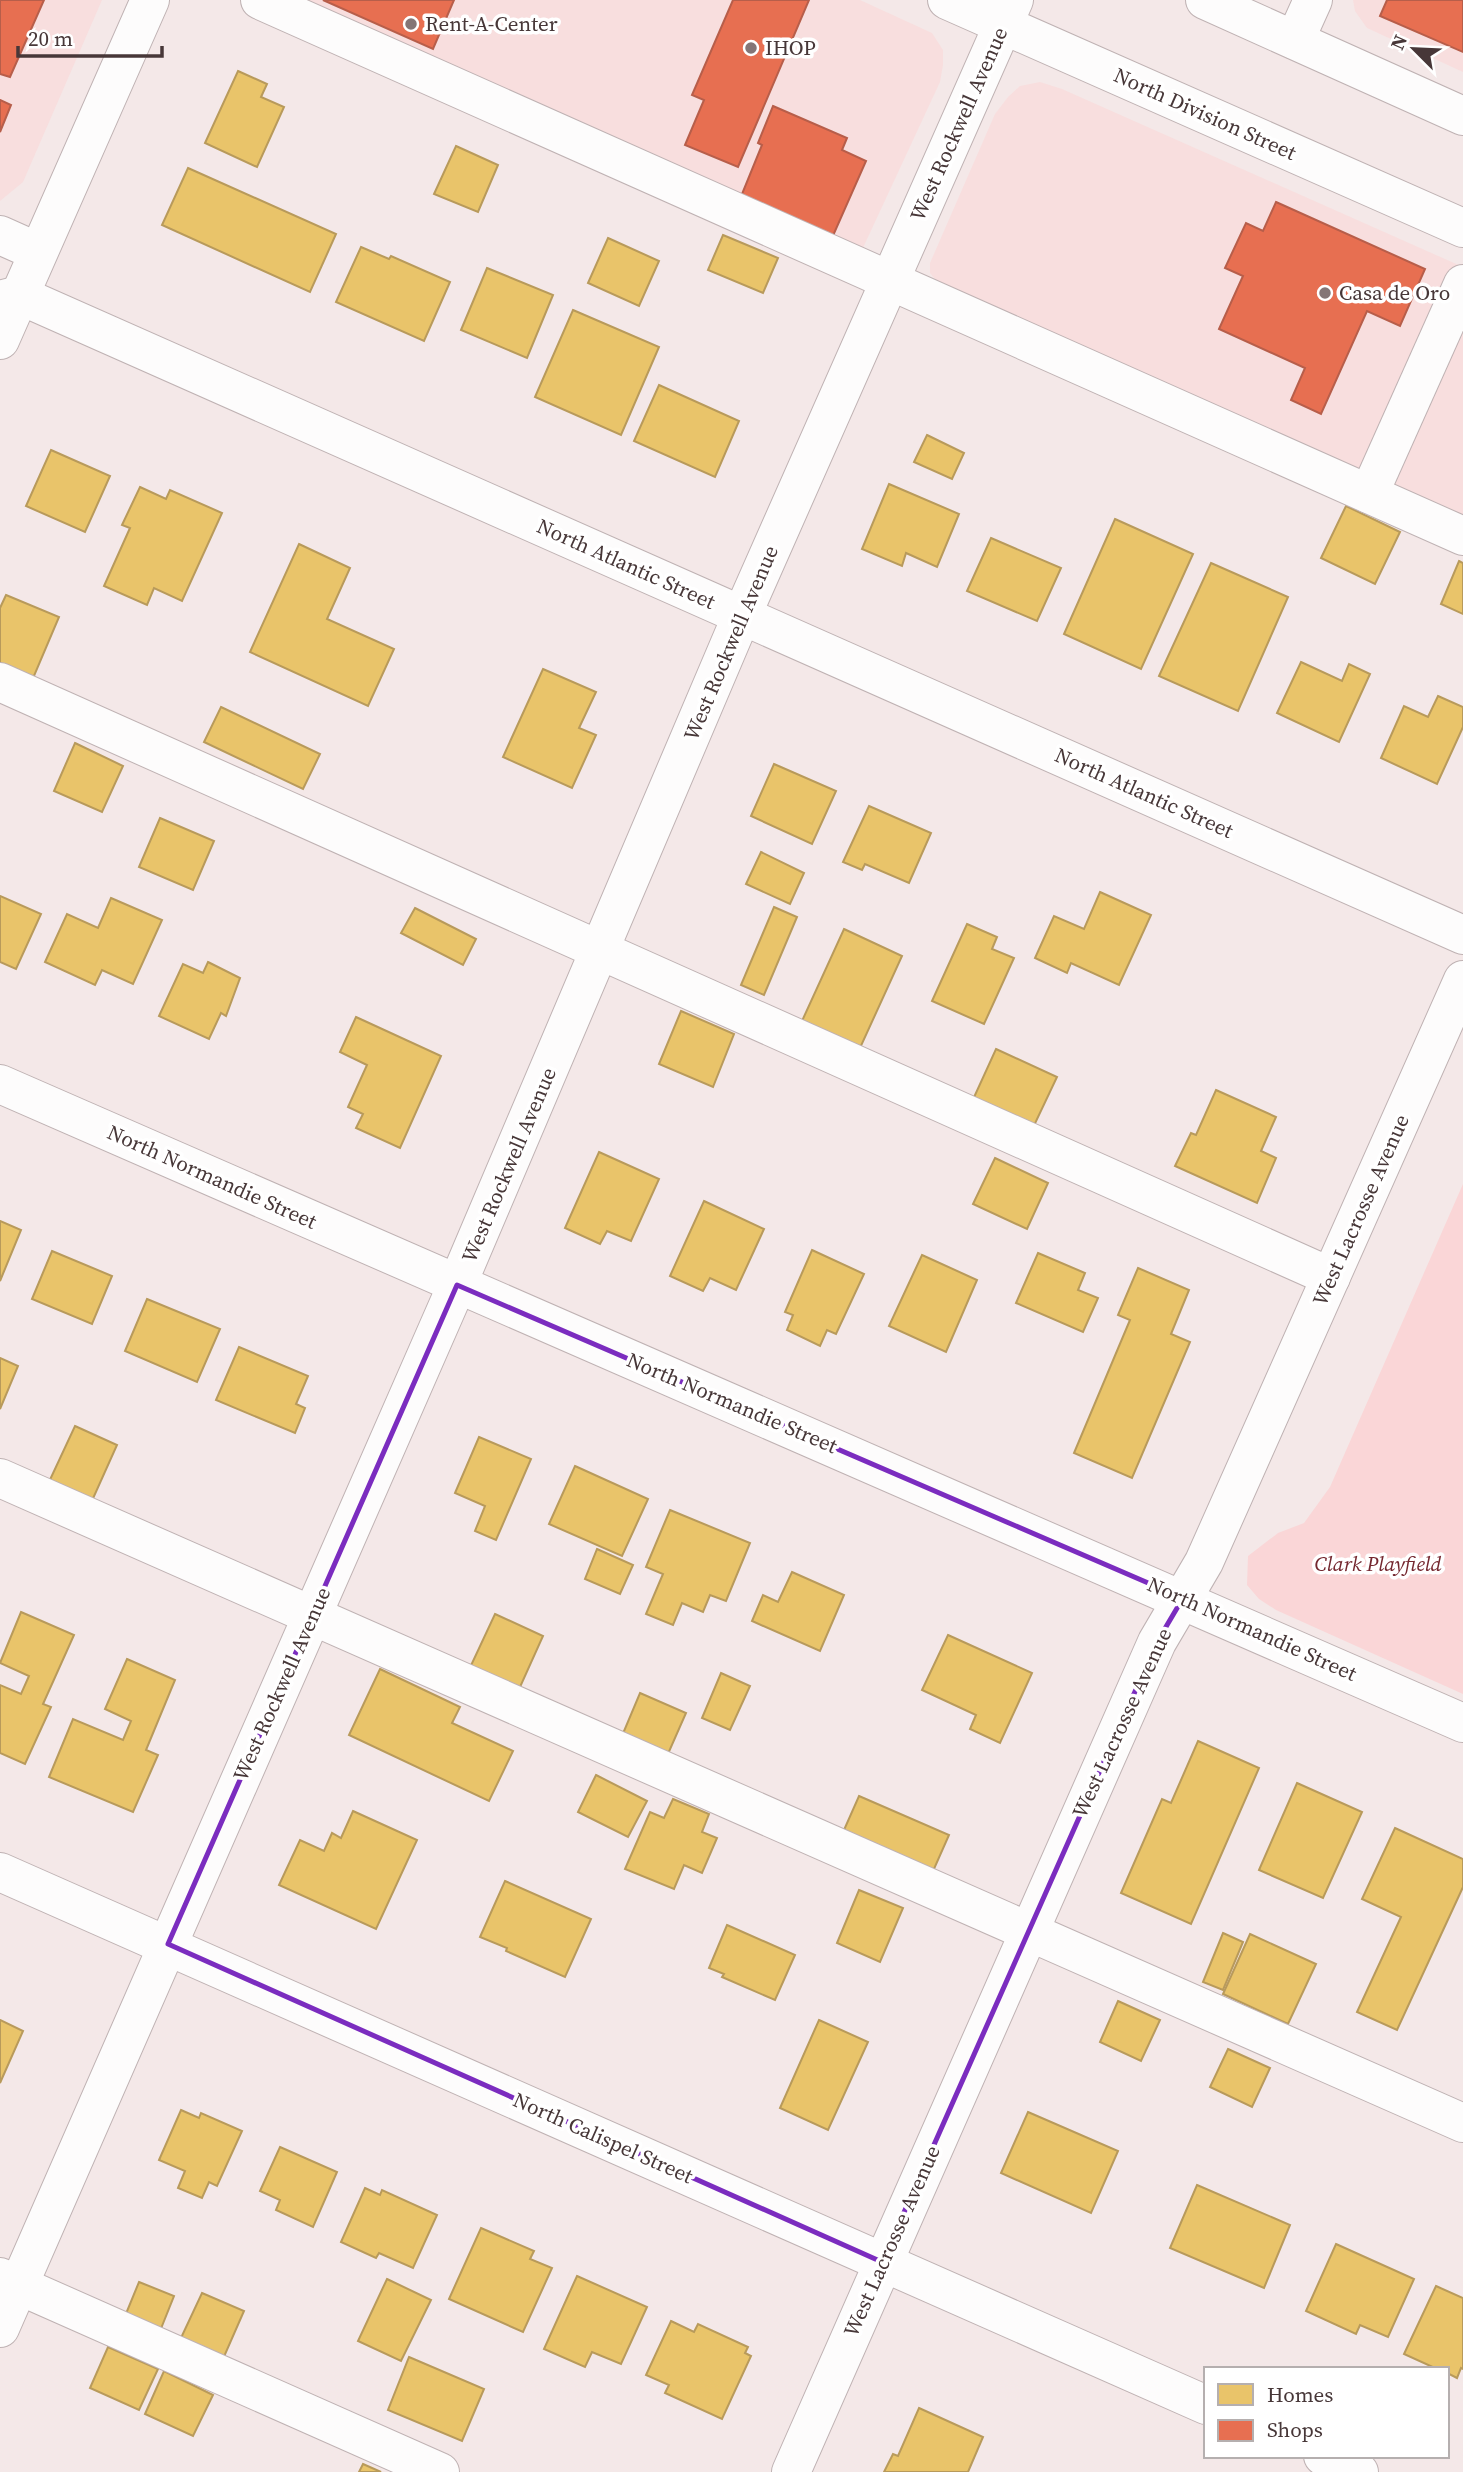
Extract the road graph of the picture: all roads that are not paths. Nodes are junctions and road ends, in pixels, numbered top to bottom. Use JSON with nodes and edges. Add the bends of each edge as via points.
{"nodes":[{"id":1,"x":150,"y":0,"type":"edge"},
{"id":2,"x":260,"y":0,"type":"edge"},
{"id":3,"x":947,"y":0,"type":"edge"},
{"id":4,"x":1205,"y":0,"type":"edge"},
{"id":5,"x":1313,"y":0,"type":"edge"},
{"id":6,"x":1009,"y":12,"type":"edge"},
{"id":7,"x":1295,"y":40,"type":"junction"},
{"id":8,"x":1463,"y":116,"type":"edge"},
{"id":9,"x":1463,"y":228,"type":"edge"},
{"id":10,"x":0,"y":235,"type":"edge"},
{"id":11,"x":38,"y":252,"type":"junction"},
{"id":12,"x":890,"y":279,"type":"junction"},
{"id":13,"x":1463,"y":284,"type":"edge"},
{"id":14,"x":10,"y":297,"type":"edge"},
{"id":15,"x":0,"y":340,"type":"edge"},
{"id":16,"x":1369,"y":494,"type":"junction"},
{"id":17,"x":1463,"y":536,"type":"edge"},
{"id":18,"x":742,"y":615,"type":"junction"},
{"id":19,"x":0,"y":682,"type":"edge"},
{"id":20,"x":1463,"y":935,"type":"edge"},
{"id":21,"x":600,"y":952,"type":"junction"},
{"id":22,"x":1463,"y":980,"type":"edge"},
{"id":23,"x":0,"y":1083,"type":"edge"},
{"id":24,"x":1331,"y":1277,"type":"junction"},
{"id":25,"x":457,"y":1285,"type":"junction"},
{"id":26,"x":0,"y":1478,"type":"edge"},
{"id":27,"x":1183,"y":1598,"type":"junction"},
{"id":28,"x":313,"y":1614,"type":"junction"},
{"id":29,"x":1463,"y":1723,"type":"edge"},
{"id":30,"x":0,"y":1872,"type":"edge"},
{"id":31,"x":1028,"y":1930,"type":"junction"},
{"id":32,"x":168,"y":1944,"type":"junction"},
{"id":33,"x":1463,"y":2123,"type":"edge"},
{"id":34,"x":882,"y":2262,"type":"junction"},
{"id":35,"x":9,"y":2281,"type":"edge"},
{"id":36,"x":0,"y":2328,"type":"edge"},
{"id":37,"x":1204,"y":2403,"type":"edge"},
{"id":38,"x":1328,"y":2458,"type":"edge"},
{"id":39,"x":440,"y":2472,"type":"edge"},
{"id":40,"x":791,"y":2472,"type":"edge"},
{"id":41,"x":1359,"y":2472,"type":"edge"}],
"edges":[{"from":1,"to":11,"type":"street"},
{"from":2,"to":12,"type":"street"},
{"from":3,"to":6,"type":"street","name":"North Division Street"},
{"from":4,"to":7,"type":"street"},
{"from":5,"to":7,"type":"street"},
{"from":6,"to":9,"type":"street","name":"North Division Street"},
{"from":6,"to":12,"type":"street","name":"West Rockwell Avenue"},
{"from":7,"to":8,"type":"street"},
{"from":10,"to":11,"type":"street"},
{"from":11,"to":14,"type":"street"},
{"from":12,"to":16,"type":"street"},
{"from":12,"to":18,"type":"street","name":"West Rockwell Avenue"},
{"from":13,"to":16,"type":"street"},
{"from":14,"to":15,"type":"street"},
{"from":14,"to":18,"type":"street","name":"North Atlantic Street"},
{"from":16,"to":17,"type":"street"},
{"from":18,"to":20,"type":"street","name":"North Atlantic Street"},
{"from":18,"to":21,"type":"street","name":"West Rockwell Avenue"},
{"from":19,"to":21,"type":"street"},
{"from":21,"to":24,"type":"street"},
{"from":21,"to":25,"type":"street","name":"West Rockwell Avenue"},
{"from":22,"to":24,"type":"street","name":"West Lacrosse Avenue"},
{"from":23,"to":25,"type":"street","name":"North Normandie Street"},
{"from":24,"to":27,"type":"street","name":"West Lacrosse Avenue","via":[[1204,1562]]},
{"from":25,"to":27,"type":"street","name":"North Normandie Street"},
{"from":25,"to":28,"type":"street","name":"West Rockwell Avenue"},
{"from":26,"to":28,"type":"street"},
{"from":27,"to":29,"type":"street","name":"North Normandie Street"},
{"from":27,"to":31,"type":"street","name":"West Lacrosse Avenue","via":[[1157,1642]]},
{"from":28,"to":31,"type":"street"},
{"from":28,"to":32,"type":"street","name":"West Rockwell Avenue"},
{"from":30,"to":32,"type":"street","name":"North Calispel Street"},
{"from":31,"to":33,"type":"street"},
{"from":31,"to":34,"type":"street","name":"West Lacrosse Avenue"},
{"from":32,"to":34,"type":"street","name":"North Calispel Street"},
{"from":32,"to":35,"type":"street","name":"West Rockwell Avenue"},
{"from":34,"to":37,"type":"street","name":"North Calispel Street"},
{"from":34,"to":40,"type":"street","name":"West Lacrosse Avenue"},
{"from":35,"to":36,"type":"street","name":"West Rockwell Avenue"},
{"from":35,"to":39,"type":"street"},
{"from":38,"to":41,"type":"street"}]}
